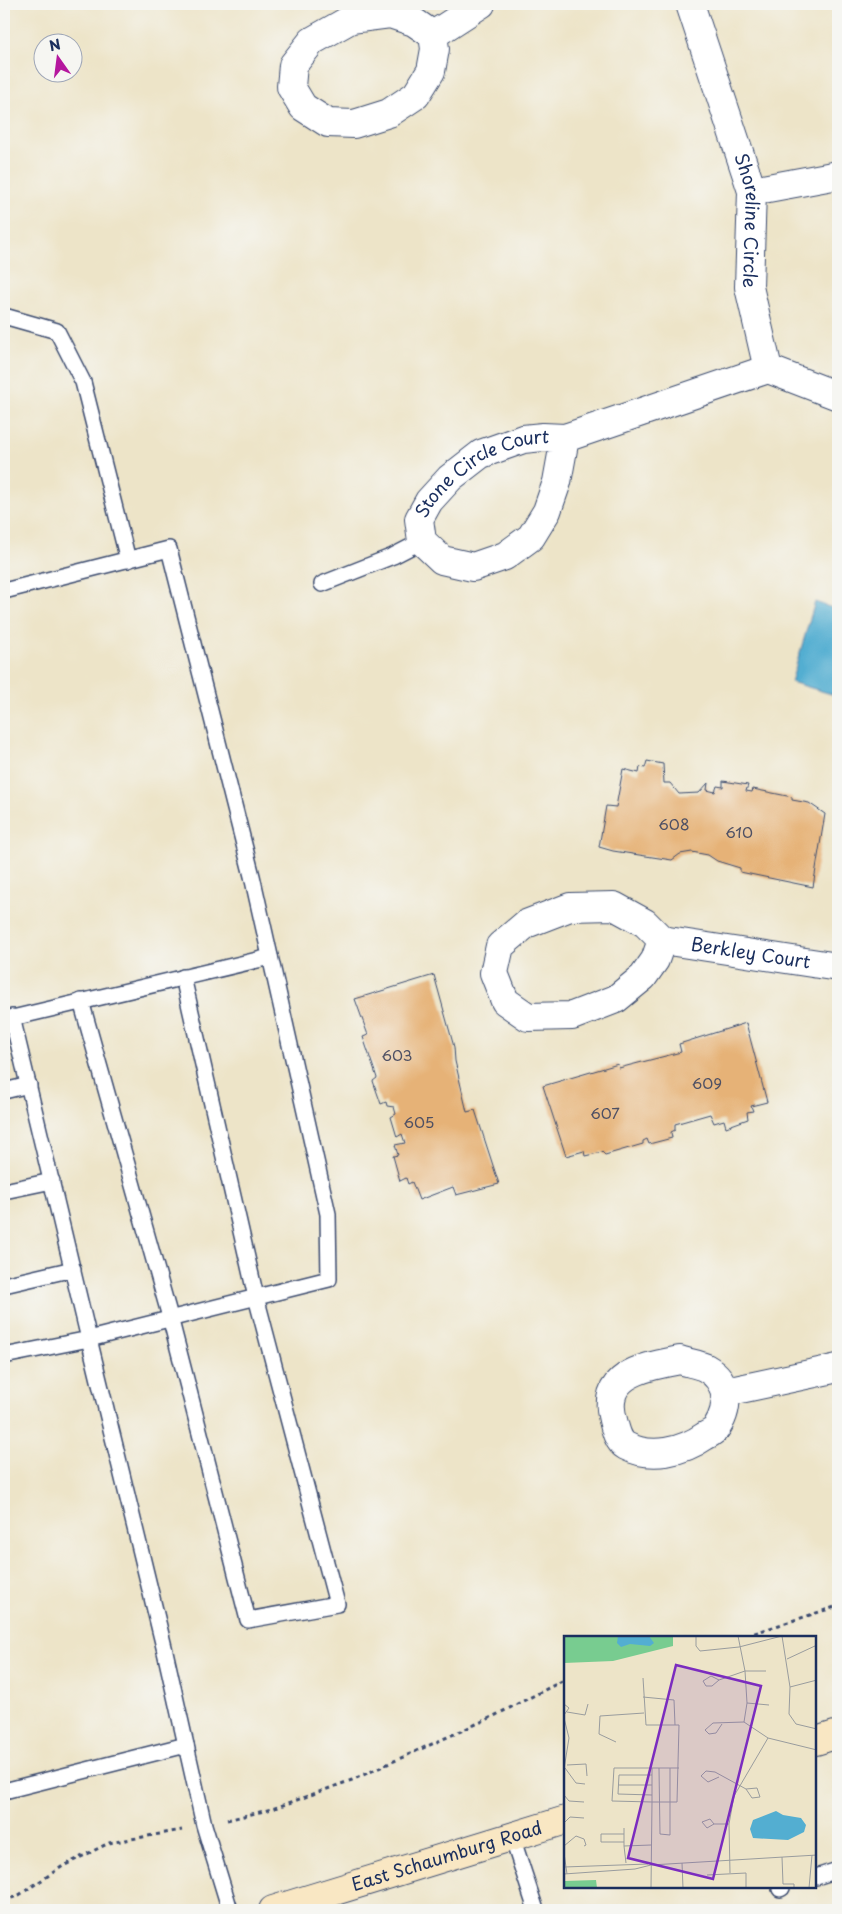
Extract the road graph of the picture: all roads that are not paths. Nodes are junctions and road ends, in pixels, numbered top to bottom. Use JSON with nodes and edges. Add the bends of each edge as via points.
{"nodes":[{"id":1,"x":481,"y":4,"type":"edge"},
{"id":2,"x":690,"y":4,"type":"edge"},
{"id":3,"x":433,"y":35,"type":"junction"},
{"id":4,"x":838,"y":175,"type":"edge"},
{"id":5,"x":752,"y":191,"type":"junction"},
{"id":6,"x":4,"y":316,"type":"edge"},
{"id":7,"x":768,"y":369,"type":"junction"},
{"id":8,"x":838,"y":396,"type":"edge"},
{"id":9,"x":565,"y":438,"type":"junction"},
{"id":10,"x":422,"y":542,"type":"junction"},
{"id":11,"x":128,"y":560,"type":"junction"},
{"id":12,"x":322,"y":584,"type":"dead end"},
{"id":13,"x":4,"y":591,"type":"edge"},
{"id":14,"x":662,"y":940,"type":"junction"},
{"id":15,"x":270,"y":957,"type":"junction"},
{"id":16,"x":838,"y":967,"type":"edge"},
{"id":17,"x":183,"y":977,"type":"junction"},
{"id":18,"x":81,"y":1001,"type":"junction"},
{"id":19,"x":8,"y":1018,"type":"edge"},
{"id":20,"x":29,"y":1085,"type":"junction"},
{"id":21,"x":4,"y":1091,"type":"edge"},
{"id":22,"x":52,"y":1180,"type":"junction"},
{"id":23,"x":4,"y":1191,"type":"edge"},
{"id":24,"x":73,"y":1269,"type":"junction"},
{"id":25,"x":4,"y":1285,"type":"edge"},
{"id":26,"x":256,"y":1297,"type":"junction"},
{"id":27,"x":170,"y":1317,"type":"junction"},
{"id":28,"x":89,"y":1339,"type":"junction"},
{"id":29,"x":4,"y":1356,"type":"edge"},
{"id":30,"x":838,"y":1368,"type":"edge"},
{"id":31,"x":726,"y":1392,"type":"dead end"},
{"id":32,"x":838,"y":1734,"type":"edge"},
{"id":33,"x":817,"y":1741,"type":"edge"},
{"id":34,"x":186,"y":1745,"type":"junction"},
{"id":35,"x":4,"y":1791,"type":"edge"},
{"id":36,"x":564,"y":1821,"type":"edge"},
{"id":37,"x":512,"y":1836,"type":"junction"},
{"id":38,"x":838,"y":1870,"type":"edge"},
{"id":39,"x":817,"y":1877,"type":"edge"},
{"id":40,"x":230,"y":1910,"type":"edge"},
{"id":41,"x":273,"y":1910,"type":"edge"},
{"id":42,"x":536,"y":1910,"type":"edge"}],
"edges":[{"from":1,"to":3,"type":"street"},
{"from":2,"to":5,"type":"street","name":"Shoreline Circle"},
{"from":3,"to":3,"type":"street","via":[[414,22],[390,14],[351,19],[312,41],[293,65],[291,87],[303,107],[328,123],[354,124],[389,113],[416,95],[431,71],[436,49]]},
{"from":4,"to":5,"type":"street"},
{"from":5,"to":7,"type":"street","name":"Shoreline Circle","via":[[749,287]]},
{"from":6,"to":11,"type":"lane","via":[[57,331],[83,382]]},
{"from":7,"to":8,"type":"street"},
{"from":7,"to":9,"type":"street","name":"Stone Circle Court"},
{"from":9,"to":10,"type":"street","name":"Stone Circle Court","via":[[523,439],[482,454],[450,478],[429,501],[419,519]]},
{"from":9,"to":10,"type":"street","name":"Stone Circle Court","via":[[557,482],[547,511],[531,537],[505,556],[472,567],[442,560]]},
{"from":10,"to":12,"type":"lane"},
{"from":11,"to":13,"type":"lane"},
{"from":11,"to":15,"type":"lane","via":[[169,550]]},
{"from":14,"to":14,"type":"street","via":[[645,923],[614,906],[570,908],[526,924],[500,946],[494,973],[505,1001],[528,1017],[572,1016],[616,999],[643,977],[655,960]]},
{"from":14,"to":16,"type":"street","name":"Berkley Court"},
{"from":15,"to":17,"type":"lane"},
{"from":15,"to":26,"type":"lane","via":[[328,1214],[329,1279]]},
{"from":17,"to":18,"type":"lane"},
{"from":17,"to":26,"type":"lane"},
{"from":18,"to":19,"type":"lane"},
{"from":18,"to":27,"type":"lane"},
{"from":19,"to":20,"type":"lane"},
{"from":20,"to":21,"type":"lane"},
{"from":20,"to":22,"type":"lane"},
{"from":22,"to":23,"type":"lane"},
{"from":22,"to":24,"type":"lane"},
{"from":24,"to":25,"type":"lane"},
{"from":24,"to":28,"type":"lane"},
{"from":26,"to":27,"type":"lane"},
{"from":26,"to":27,"type":"lane","via":[[337,1604],[248,1620]]},
{"from":27,"to":28,"type":"lane"},
{"from":28,"to":29,"type":"lane"},
{"from":28,"to":34,"type":"lane"},
{"from":30,"to":31,"type":"street"},
{"from":32,"to":33,"type":"main road"},
{"from":34,"to":35,"type":"lane"},
{"from":34,"to":40,"type":"lane","via":[[204,1825]]},
{"from":36,"to":37,"type":"main road","name":"East Schaumburg Road"},
{"from":37,"to":41,"type":"main road","name":"East Schaumburg Road"},
{"from":37,"to":42,"type":"lane"},
{"from":38,"to":39,"type":"lane"}]}
